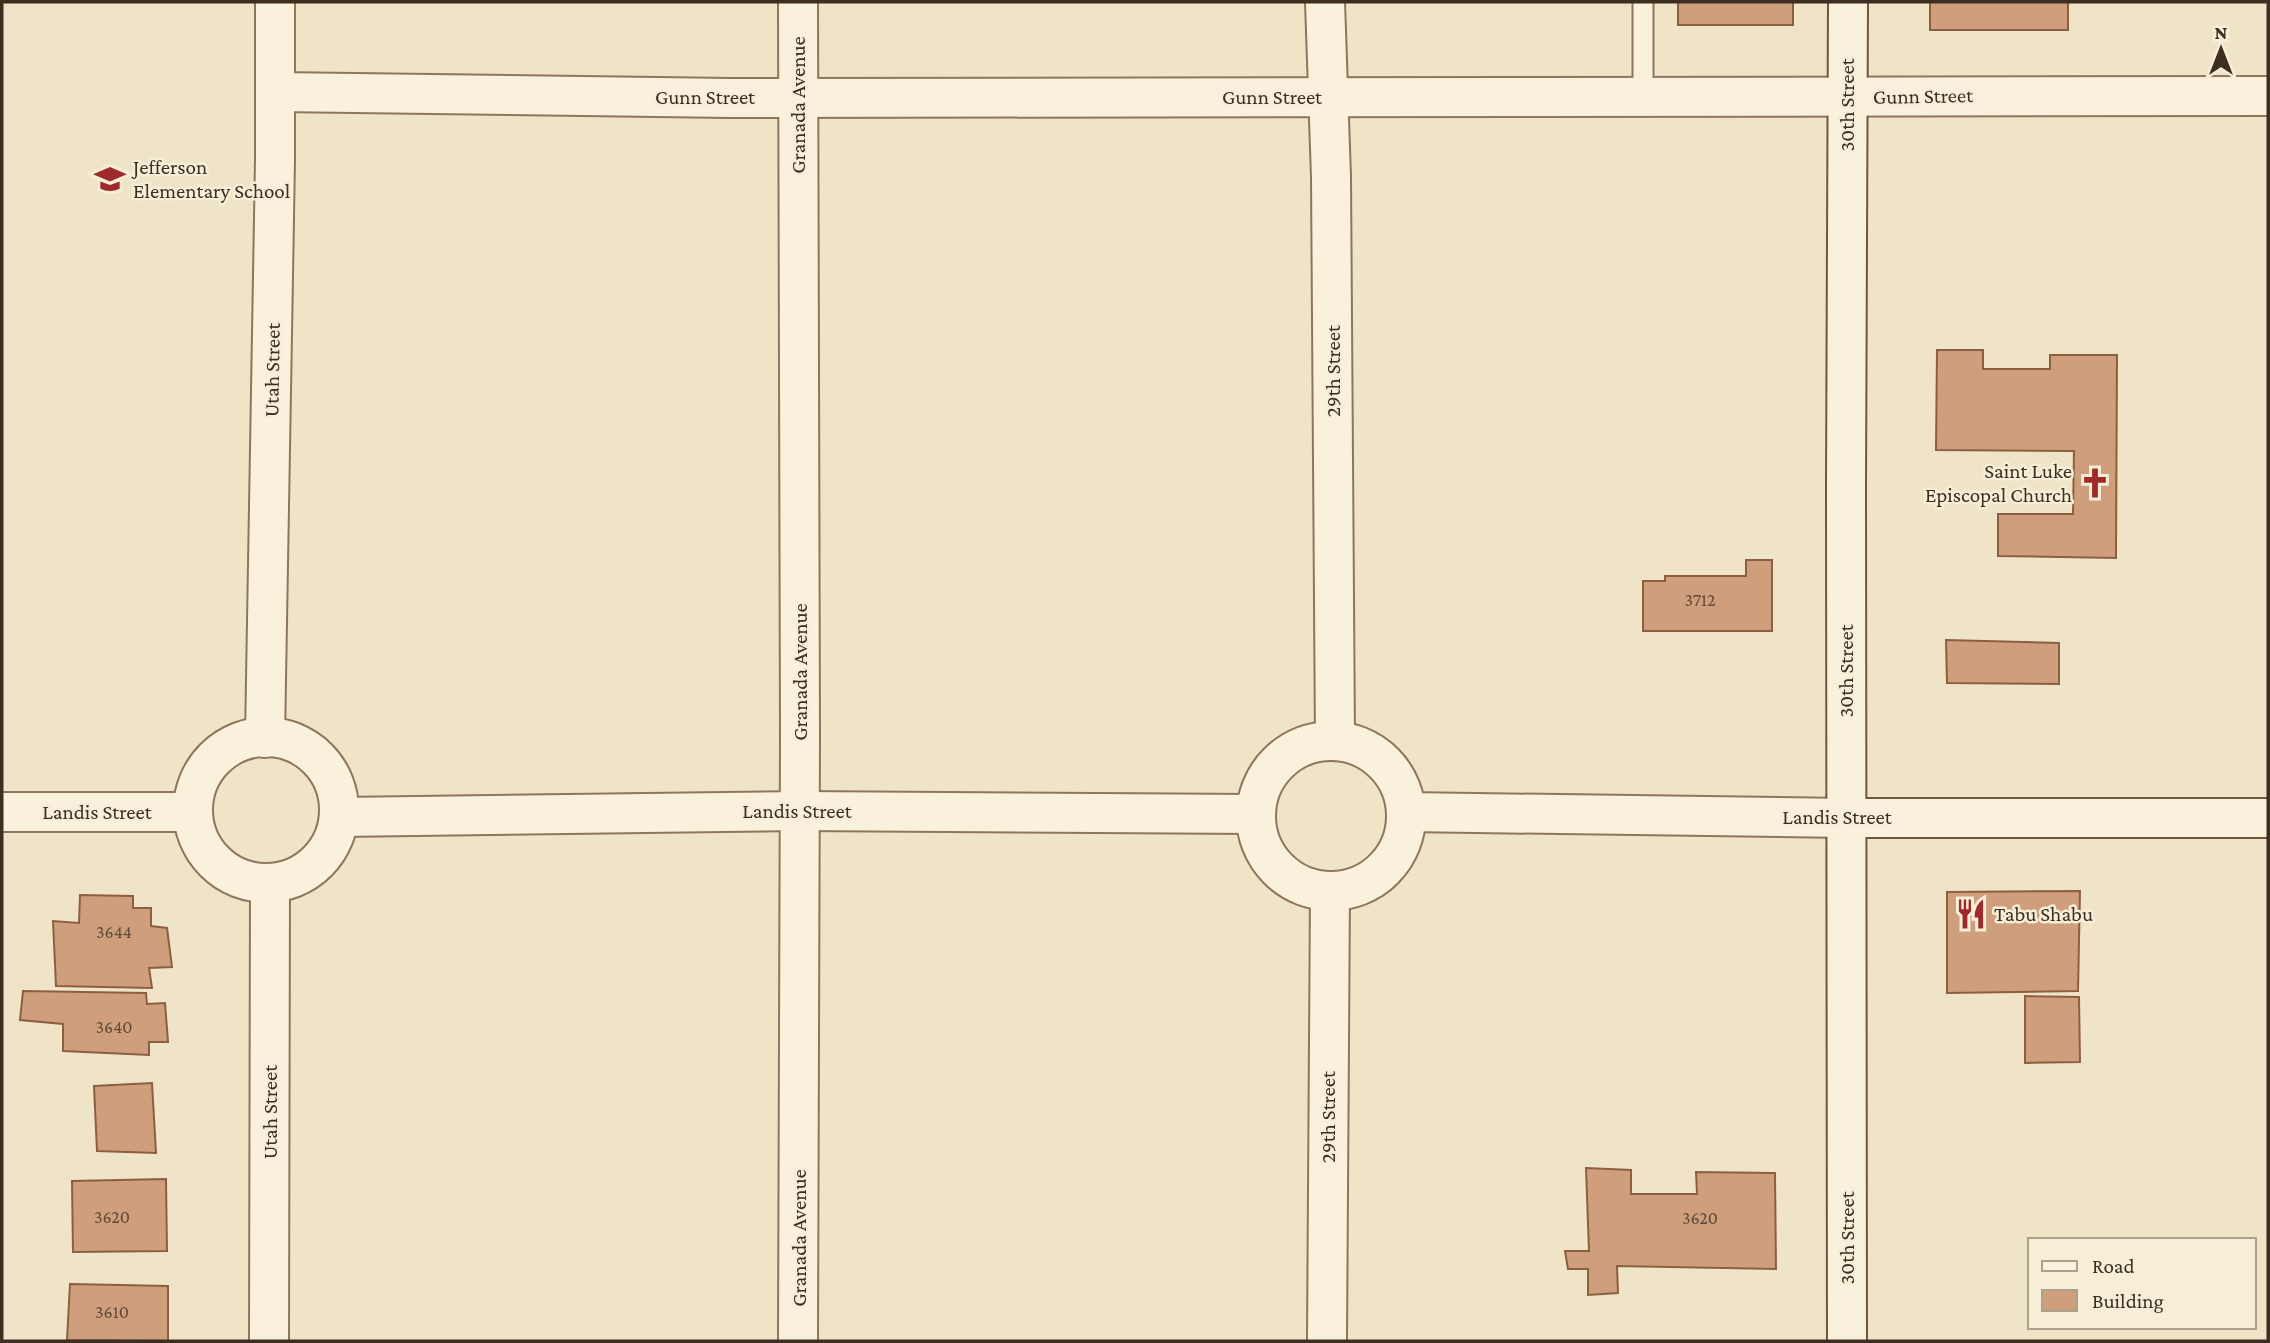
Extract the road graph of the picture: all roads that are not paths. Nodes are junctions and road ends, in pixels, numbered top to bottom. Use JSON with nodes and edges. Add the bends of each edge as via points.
{"nodes":[{"id":1,"x":275,"y":2,"type":"edge"},
{"id":2,"x":798,"y":2,"type":"edge"},
{"id":3,"x":1325,"y":2,"type":"edge"},
{"id":4,"x":1643,"y":2,"type":"edge"},
{"id":5,"x":1848,"y":2,"type":"edge"},
{"id":6,"x":276,"y":92,"type":"junction"},
{"id":7,"x":2268,"y":96,"type":"edge"},
{"id":8,"x":1328,"y":97,"type":"junction"},
{"id":9,"x":1847,"y":97,"type":"junction"},
{"id":10,"x":798,"y":98,"type":"junction"},
{"id":11,"x":1643,"y":98,"type":"junction"},
{"id":12,"x":265,"y":738,"type":"junction"},
{"id":13,"x":1335,"y":740,"type":"junction"},
{"id":14,"x":800,"y":811,"type":"junction"},
{"id":15,"x":2,"y":812,"type":"edge"},
{"id":16,"x":193,"y":812,"type":"junction"},
{"id":17,"x":1406,"y":812,"type":"junction"},
{"id":18,"x":1255,"y":814,"type":"junction"},
{"id":19,"x":339,"y":817,"type":"junction"},
{"id":20,"x":1847,"y":818,"type":"junction"},
{"id":21,"x":2268,"y":818,"type":"edge"},
{"id":22,"x":270,"y":883,"type":"junction"},
{"id":23,"x":1330,"y":892,"type":"junction"},
{"id":24,"x":269,"y":1341,"type":"edge"},
{"id":25,"x":798,"y":1341,"type":"edge"},
{"id":26,"x":1326,"y":1341,"type":"edge"},
{"id":27,"x":1847,"y":1341,"type":"edge"}],
"edges":[{"from":1,"to":6,"type":"street","name":"Utah Street"},
{"from":2,"to":10,"type":"street","name":"Granada Avenue"},
{"from":3,"to":8,"type":"street","name":"29th Street"},
{"from":4,"to":11,"type":"lane"},
{"from":5,"to":9,"type":"street","name":"30th Street"},
{"from":6,"to":10,"type":"street","name":"Gunn Street"},
{"from":6,"to":12,"type":"street","name":"Utah Street"},
{"from":7,"to":9,"type":"street","name":"Gunn Street"},
{"from":8,"to":10,"type":"street","name":"Gunn Street"},
{"from":8,"to":11,"type":"street","name":"Gunn Street"},
{"from":8,"to":13,"type":"street","name":"29th Street"},
{"from":9,"to":11,"type":"street","name":"Gunn Street"},
{"from":9,"to":20,"type":"street","name":"30th Street"},
{"from":10,"to":14,"type":"street","name":"Granada Avenue"},
{"from":12,"to":16,"type":"street","via":[[236,744],[208,765],[197,786]]},
{"from":12,"to":19,"type":"street","via":[[293,742],[314,755],[330,774]]},
{"from":13,"to":17,"type":"street","via":[[1361,746],[1383,760],[1399,782]]},
{"from":13,"to":18,"type":"street","via":[[1309,743],[1287,754],[1264,780]]},
{"from":14,"to":18,"type":"street","name":"Landis Street"},
{"from":14,"to":19,"type":"street","name":"Landis Street"},
{"from":14,"to":25,"type":"street","name":"Granada Avenue"},
{"from":15,"to":16,"type":"street","name":"Landis Street"},
{"from":16,"to":22,"type":"street","via":[[196,832],[207,853],[224,870],[245,880]]},
{"from":17,"to":20,"type":"street","name":"Landis Street"},
{"from":17,"to":23,"type":"street","via":[[1405,833],[1395,857],[1377,877]]},
{"from":18,"to":23,"type":"street","via":[[1258,838],[1285,877],[1306,888]]},
{"from":19,"to":22,"type":"street","via":[[330,845],[315,864],[294,877]]},
{"from":20,"to":21,"type":"street","name":"Landis Street"},
{"from":20,"to":27,"type":"street","name":"30th Street"},
{"from":22,"to":24,"type":"street","name":"Utah Street"},
{"from":23,"to":26,"type":"street","name":"29th Street"}]}
